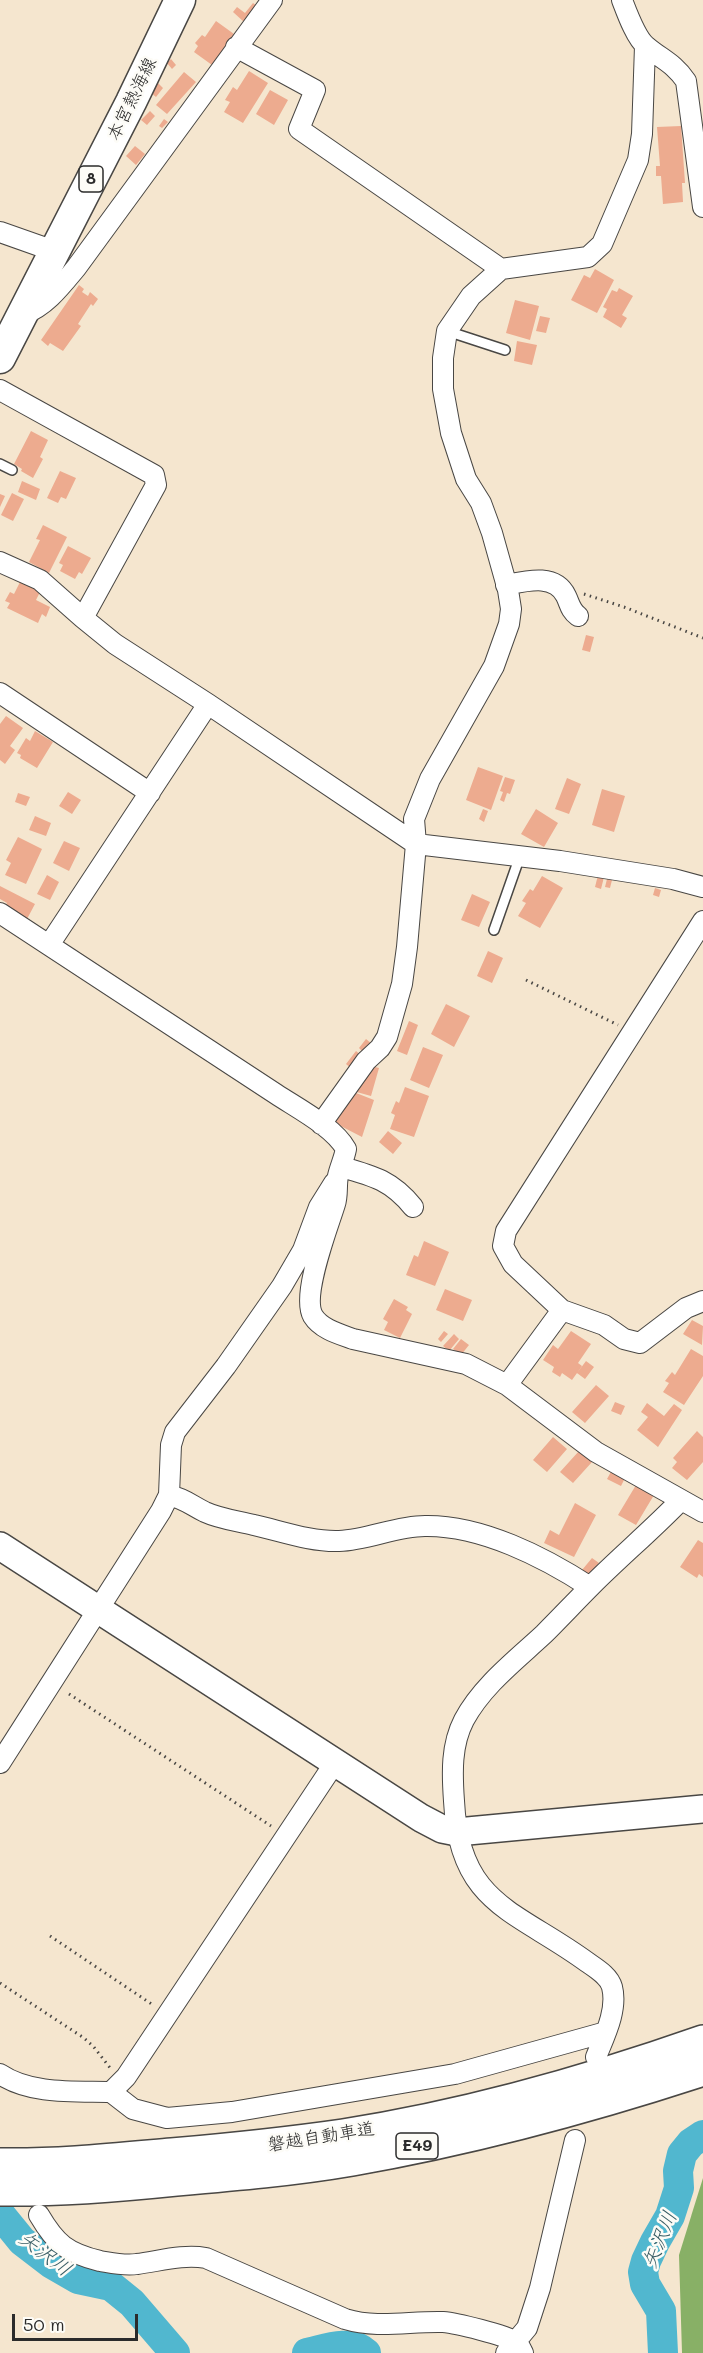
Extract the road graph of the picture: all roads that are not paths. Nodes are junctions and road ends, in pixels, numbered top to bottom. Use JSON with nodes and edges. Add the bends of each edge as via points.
{"nodes":[{"id":1,"x":180,"y":0,"type":"edge"},
{"id":2,"x":272,"y":0,"type":"edge"},
{"id":3,"x":622,"y":0,"type":"edge"},
{"id":4,"x":645,"y":46,"type":"junction"},
{"id":5,"x":236,"y":47,"type":"junction"},
{"id":6,"x":703,"y":207,"type":"edge"},
{"id":7,"x":0,"y":232,"type":"edge"},
{"id":8,"x":54,"y":251,"type":"junction"},
{"id":9,"x":501,"y":269,"type":"junction"},
{"id":10,"x":22,"y":315,"type":"junction"},
{"id":11,"x":447,"y":331,"type":"junction"},
{"id":12,"x":505,"y":350,"type":"dead end"},
{"id":13,"x":0,"y":358,"type":"edge"},
{"id":14,"x":0,"y":390,"type":"edge"},
{"id":15,"x":0,"y":464,"type":"edge"},
{"id":16,"x":12,"y":470,"type":"dead end"},
{"id":17,"x":0,"y":562,"type":"edge"},
{"id":18,"x":506,"y":585,"type":"junction"},
{"id":19,"x":578,"y":616,"type":"dead end"},
{"id":20,"x":83,"y":618,"type":"junction"},
{"id":21,"x":0,"y":693,"type":"edge"},
{"id":22,"x":208,"y":704,"type":"junction"},
{"id":23,"x":150,"y":793,"type":"junction"},
{"id":24,"x":416,"y":844,"type":"junction"},
{"id":25,"x":520,"y":856,"type":"junction"},
{"id":26,"x":703,"y":887,"type":"edge"},
{"id":27,"x":0,"y":913,"type":"edge"},
{"id":28,"x":703,"y":921,"type":"edge"},
{"id":29,"x":494,"y":930,"type":"dead end"},
{"id":30,"x":49,"y":945,"type":"junction"},
{"id":31,"x":321,"y":1125,"type":"junction"},
{"id":32,"x":340,"y":1171,"type":"junction"},
{"id":33,"x":413,"y":1207,"type":"dead end"},
{"id":34,"x":703,"y":1301,"type":"edge"},
{"id":35,"x":561,"y":1310,"type":"junction"},
{"id":36,"x":507,"y":1385,"type":"junction"},
{"id":37,"x":169,"y":1495,"type":"junction"},
{"id":38,"x":681,"y":1500,"type":"junction"},
{"id":39,"x":703,"y":1512,"type":"edge"},
{"id":40,"x":0,"y":1546,"type":"edge"},
{"id":41,"x":590,"y":1587,"type":"junction"},
{"id":42,"x":98,"y":1610,"type":"junction"},
{"id":43,"x":0,"y":1763,"type":"edge"},
{"id":44,"x":334,"y":1764,"type":"junction"},
{"id":45,"x":703,"y":1809,"type":"edge"},
{"id":46,"x":457,"y":1832,"type":"junction"},
{"id":47,"x":606,"y":2032,"type":"junction"},
{"id":48,"x":703,"y":2042,"type":"edge"},
{"id":49,"x":596,"y":2058,"type":"dead end"},
{"id":50,"x":703,"y":2069,"type":"edge"},
{"id":51,"x":0,"y":2074,"type":"edge"},
{"id":52,"x":117,"y":2086,"type":"junction"},
{"id":53,"x":575,"y":2140,"type":"dead end"},
{"id":54,"x":0,"y":2165,"type":"edge"},
{"id":55,"x":125,"y":2172,"type":"junction"},
{"id":56,"x":0,"y":2189,"type":"edge"},
{"id":57,"x":39,"y":2215,"type":"dead end"},
{"id":58,"x":516,"y":2349,"type":"edge"}],
"edges":[{"from":1,"to":8,"type":"main road","name":"本宮熱海線","number":"8"},
{"from":2,"to":5,"type":"street"},
{"from":3,"to":4,"type":"street"},
{"from":4,"to":6,"type":"street","via":[[671,64],[686,81]]},
{"from":4,"to":9,"type":"street","via":[[638,160],[602,244],[588,257]]},
{"from":5,"to":9,"type":"street","via":[[315,90],[298,129]]},
{"from":5,"to":10,"type":"street","via":[[76,268],[56,292],[35,310]]},
{"from":7,"to":8,"type":"street"},
{"from":8,"to":10,"type":"main road","name":"本宮熱海線","number":"8"},
{"from":9,"to":11,"type":"street","via":[[471,296]]},
{"from":10,"to":13,"type":"main road","name":"本宮熱海線","number":"8"},
{"from":11,"to":12,"type":"lane"},
{"from":11,"to":18,"type":"street","via":[[443,389],[451,433],[466,478],[492,533]]},
{"from":14,"to":20,"type":"street","via":[[154,476],[156,484]]},
{"from":15,"to":16,"type":"lane"},
{"from":17,"to":20,"type":"street","via":[[40,580]]},
{"from":18,"to":19,"type":"street","via":[[532,580],[554,582]]},
{"from":18,"to":24,"type":"street","via":[[511,609],[509,624],[494,666],[420,799],[414,819]]},
{"from":20,"to":22,"type":"street","via":[[115,644]]},
{"from":21,"to":23,"type":"street"},
{"from":22,"to":23,"type":"street"},
{"from":22,"to":24,"type":"street"},
{"from":23,"to":30,"type":"street"},
{"from":24,"to":25,"type":"street"},
{"from":24,"to":31,"type":"street","via":[[402,984],[387,1037]]},
{"from":25,"to":26,"type":"street"},
{"from":25,"to":29,"type":"lane"},
{"from":27,"to":30,"type":"street"},
{"from":28,"to":35,"type":"street","via":[[506,1231],[506,1255]]},
{"from":30,"to":31,"type":"street"},
{"from":31,"to":32,"type":"street","via":[[346,1149]]},
{"from":32,"to":33,"type":"street","via":[[377,1177],[400,1191]]},
{"from":32,"to":36,"type":"street","via":[[336,1200],[314,1272],[310,1304],[314,1318],[337,1334],[466,1364]]},
{"from":32,"to":37,"type":"street","via":[[282,1286],[175,1432]]},
{"from":34,"to":35,"type":"street","via":[[686,1308],[640,1343]]},
{"from":35,"to":36,"type":"street"},
{"from":36,"to":38,"type":"street","via":[[596,1452]]},
{"from":37,"to":41,"type":"street","via":[[222,1518],[339,1541],[423,1526],[448,1527],[516,1546]]},
{"from":37,"to":42,"type":"street"},
{"from":38,"to":39,"type":"street"},
{"from":38,"to":41,"type":"street"},
{"from":40,"to":42,"type":"street"},
{"from":41,"to":46,"type":"street","via":[[478,1699],[463,1721],[452,1767]]},
{"from":42,"to":43,"type":"street"},
{"from":42,"to":44,"type":"street"},
{"from":44,"to":46,"type":"street","via":[[421,1818]]},
{"from":44,"to":52,"type":"street"},
{"from":45,"to":46,"type":"street"},
{"from":46,"to":47,"type":"street","via":[[476,1881],[487,1894],[512,1916],[570,1949],[609,1980],[614,1999]]},
{"from":47,"to":49,"type":"street"},
{"from":47,"to":52,"type":"street","via":[[455,2074],[232,2112],[167,2118],[133,2109]]},
{"from":48,"to":55,"type":"highway","name":"磐越自動車道","number":"E49","via":[[606,2074],[479,2108]]},
{"from":50,"to":55,"type":"highway","name":"磐越自動車道","number":"E49","via":[[602,2102],[500,2129],[351,2159],[251,2172]]},
{"from":51,"to":52,"type":"street","via":[[20,2084],[61,2091]]},
{"from":53,"to":58,"type":"street","via":[[540,2288]]},
{"from":54,"to":55,"type":"highway","name":"磐越自動車道","number":"E49"},
{"from":55,"to":56,"type":"highway","name":"磐越自動車道","number":"E49"},
{"from":57,"to":58,"type":"street","via":[[54,2239],[69,2252],[86,2258],[117,2265],[206,2258],[361,2324],[444,2322],[501,2336]]}]}
